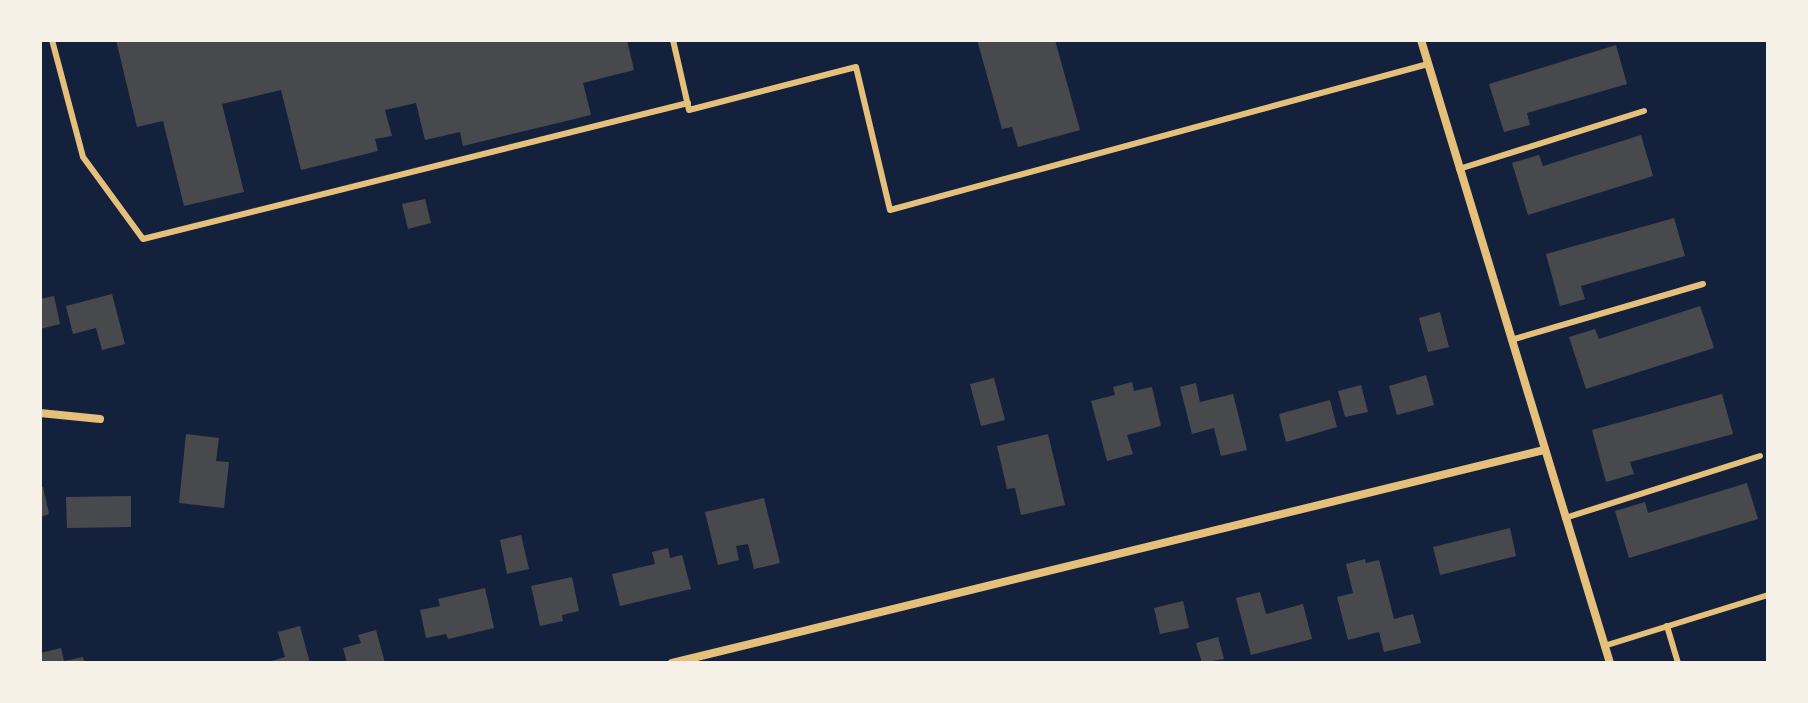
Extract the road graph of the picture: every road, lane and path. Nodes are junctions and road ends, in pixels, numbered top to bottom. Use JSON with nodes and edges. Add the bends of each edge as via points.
{"nodes":[{"id":1,"x":52,"y":40,"type":"edge"},
{"id":2,"x":673,"y":40,"type":"edge"},
{"id":3,"x":1421,"y":40,"type":"edge"},
{"id":4,"x":1428,"y":64,"type":"junction"},
{"id":5,"x":688,"y":103,"type":"junction"},
{"id":6,"x":1644,"y":111,"type":"dead end"},
{"id":7,"x":1459,"y":169,"type":"junction"},
{"id":8,"x":1703,"y":284,"type":"dead end"},
{"id":9,"x":1511,"y":340,"type":"junction"},
{"id":10,"x":40,"y":413,"type":"edge"},
{"id":11,"x":100,"y":419,"type":"dead end"},
{"id":12,"x":1544,"y":450,"type":"junction"},
{"id":13,"x":1760,"y":456,"type":"dead end"},
{"id":14,"x":1565,"y":518,"type":"junction"},
{"id":15,"x":1768,"y":595,"type":"edge"},
{"id":16,"x":1667,"y":626,"type":"junction"},
{"id":17,"x":1604,"y":646,"type":"junction"},
{"id":18,"x":672,"y":663,"type":"edge"},
{"id":19,"x":1610,"y":663,"type":"edge"},
{"id":20,"x":1678,"y":663,"type":"edge"}],
"edges":[{"from":1,"to":5,"type":"lane","via":[[83,157],[143,239]]},
{"from":2,"to":5,"type":"lane"},
{"from":3,"to":4,"type":"street"},
{"from":4,"to":5,"type":"lane","via":[[890,210],[856,67],[689,110]]},
{"from":4,"to":7,"type":"street"},
{"from":6,"to":7,"type":"lane"},
{"from":7,"to":9,"type":"street"},
{"from":8,"to":9,"type":"lane"},
{"from":9,"to":12,"type":"street"},
{"from":10,"to":11,"type":"street"},
{"from":12,"to":14,"type":"street"},
{"from":12,"to":18,"type":"street"},
{"from":13,"to":14,"type":"lane"},
{"from":14,"to":17,"type":"street"},
{"from":15,"to":16,"type":"lane"},
{"from":16,"to":17,"type":"lane"},
{"from":16,"to":20,"type":"lane"},
{"from":17,"to":19,"type":"street"}]}
